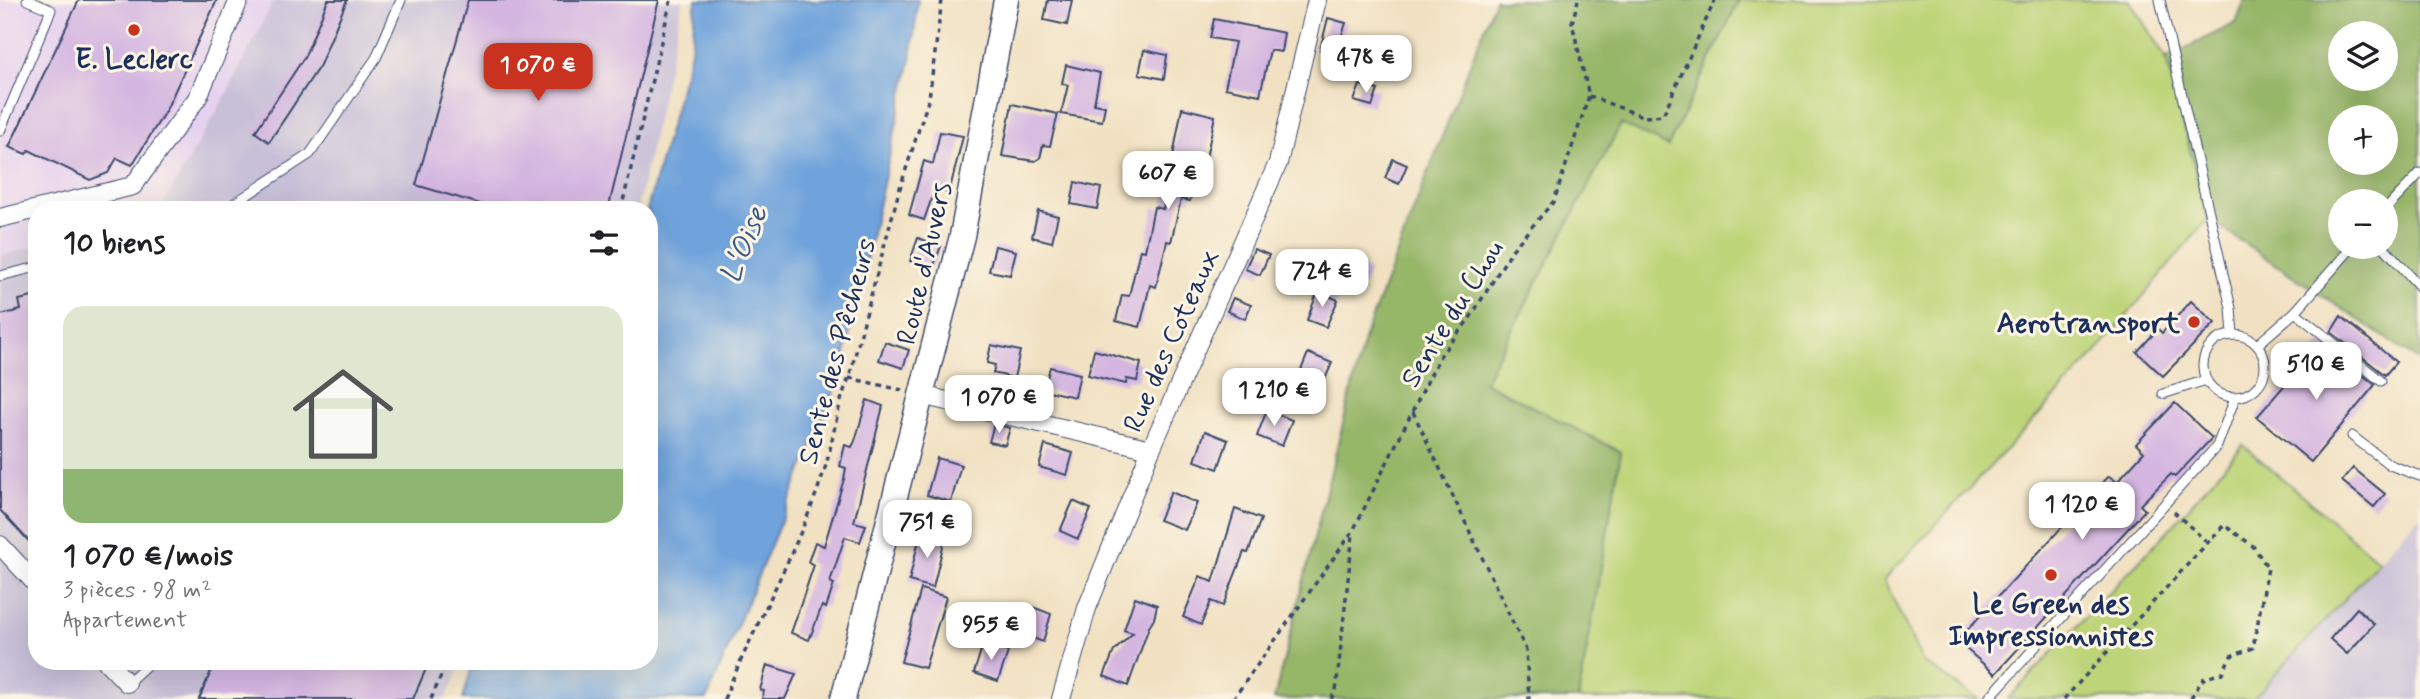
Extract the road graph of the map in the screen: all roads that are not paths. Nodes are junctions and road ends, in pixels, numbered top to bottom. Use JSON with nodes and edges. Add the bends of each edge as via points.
{"nodes":[{"id":1,"x":27,"y":0,"type":"edge"},
{"id":2,"x":239,"y":0,"type":"edge"},
{"id":3,"x":401,"y":0,"type":"edge"},
{"id":4,"x":1006,"y":0,"type":"edge"},
{"id":5,"x":1317,"y":0,"type":"edge"},
{"id":6,"x":2160,"y":0,"type":"edge"},
{"id":7,"x":0,"y":131,"type":"edge"},
{"id":8,"x":2420,"y":173,"type":"edge"},
{"id":9,"x":2398,"y":196,"type":"edge"},
{"id":10,"x":71,"y":201,"type":"edge"},
{"id":11,"x":239,"y":201,"type":"edge"},
{"id":12,"x":28,"y":211,"type":"edge"},
{"id":13,"x":0,"y":218,"type":"edge"},
{"id":14,"x":2341,"y":259,"type":"edge"},
{"id":15,"x":2395,"y":259,"type":"edge"},
{"id":16,"x":28,"y":269,"type":"edge"},
{"id":17,"x":0,"y":276,"type":"edge"},
{"id":18,"x":2420,"y":287,"type":"edge"},
{"id":19,"x":2295,"y":312,"type":"junction"},
{"id":20,"x":2233,"y":335,"type":"junction"},
{"id":21,"x":2257,"y":345,"type":"junction"},
{"id":22,"x":2206,"y":380,"type":"junction"},
{"id":23,"x":2381,"y":381,"type":"dead end"},
{"id":24,"x":2163,"y":394,"type":"dead end"},
{"id":25,"x":921,"y":395,"type":"junction"},
{"id":26,"x":2235,"y":398,"type":"junction"},
{"id":27,"x":2352,"y":436,"type":"dead end"},
{"id":28,"x":1151,"y":449,"type":"junction"},
{"id":29,"x":2420,"y":476,"type":"edge"},
{"id":30,"x":0,"y":545,"type":"edge"},
{"id":31,"x":28,"y":575,"type":"edge"},
{"id":32,"x":115,"y":670,"type":"edge"},
{"id":33,"x":141,"y":670,"type":"edge"},
{"id":34,"x":127,"y":683,"type":"joint"},
{"id":35,"x":1989,"y":698,"type":"edge"},
{"id":36,"x":843,"y":699,"type":"edge"},
{"id":37,"x":1061,"y":699,"type":"edge"}],
"edges":[{"from":1,"to":7,"type":"lane","via":[[51,10]]},
{"from":2,"to":10,"type":"street","via":[[198,97],[133,186]]},
{"from":3,"to":11,"type":"lane","via":[[376,58],[310,154]]},
{"from":4,"to":25,"type":"main road","name":"Route d'Auvers","via":[[962,236]]},
{"from":5,"to":28,"type":"street","name":"Rue des Coteaux","via":[[1278,163]]},
{"from":6,"to":20,"type":"lane","via":[[2231,307]]},
{"from":8,"to":9,"type":"lane"},
{"from":12,"to":13,"type":"street"},
{"from":14,"to":19,"type":"lane"},
{"from":15,"to":18,"type":"lane"},
{"from":16,"to":17,"type":"lane"},
{"from":19,"to":21,"type":"lane"},
{"from":19,"to":23,"type":"lane"},
{"from":20,"to":21,"type":"lane"},
{"from":20,"to":22,"type":"lane","via":[[2218,339],[2207,351],[2203,365]]},
{"from":21,"to":26,"type":"lane","via":[[2265,361],[2263,379],[2252,392]]},
{"from":22,"to":24,"type":"lane"},
{"from":22,"to":26,"type":"lane","via":[[2218,393]]},
{"from":25,"to":28,"type":"street"},
{"from":25,"to":36,"type":"main road","name":"Route d'Auvers"},
{"from":26,"to":35,"type":"lane","via":[[2217,446]]},
{"from":27,"to":29,"type":"lane","via":[[2390,465]]},
{"from":28,"to":37,"type":"street","name":"Rue des Coteaux","via":[[1087,608]]},
{"from":30,"to":31,"type":"street"},
{"from":32,"to":34,"type":"street"},
{"from":33,"to":34,"type":"lane"}]}
